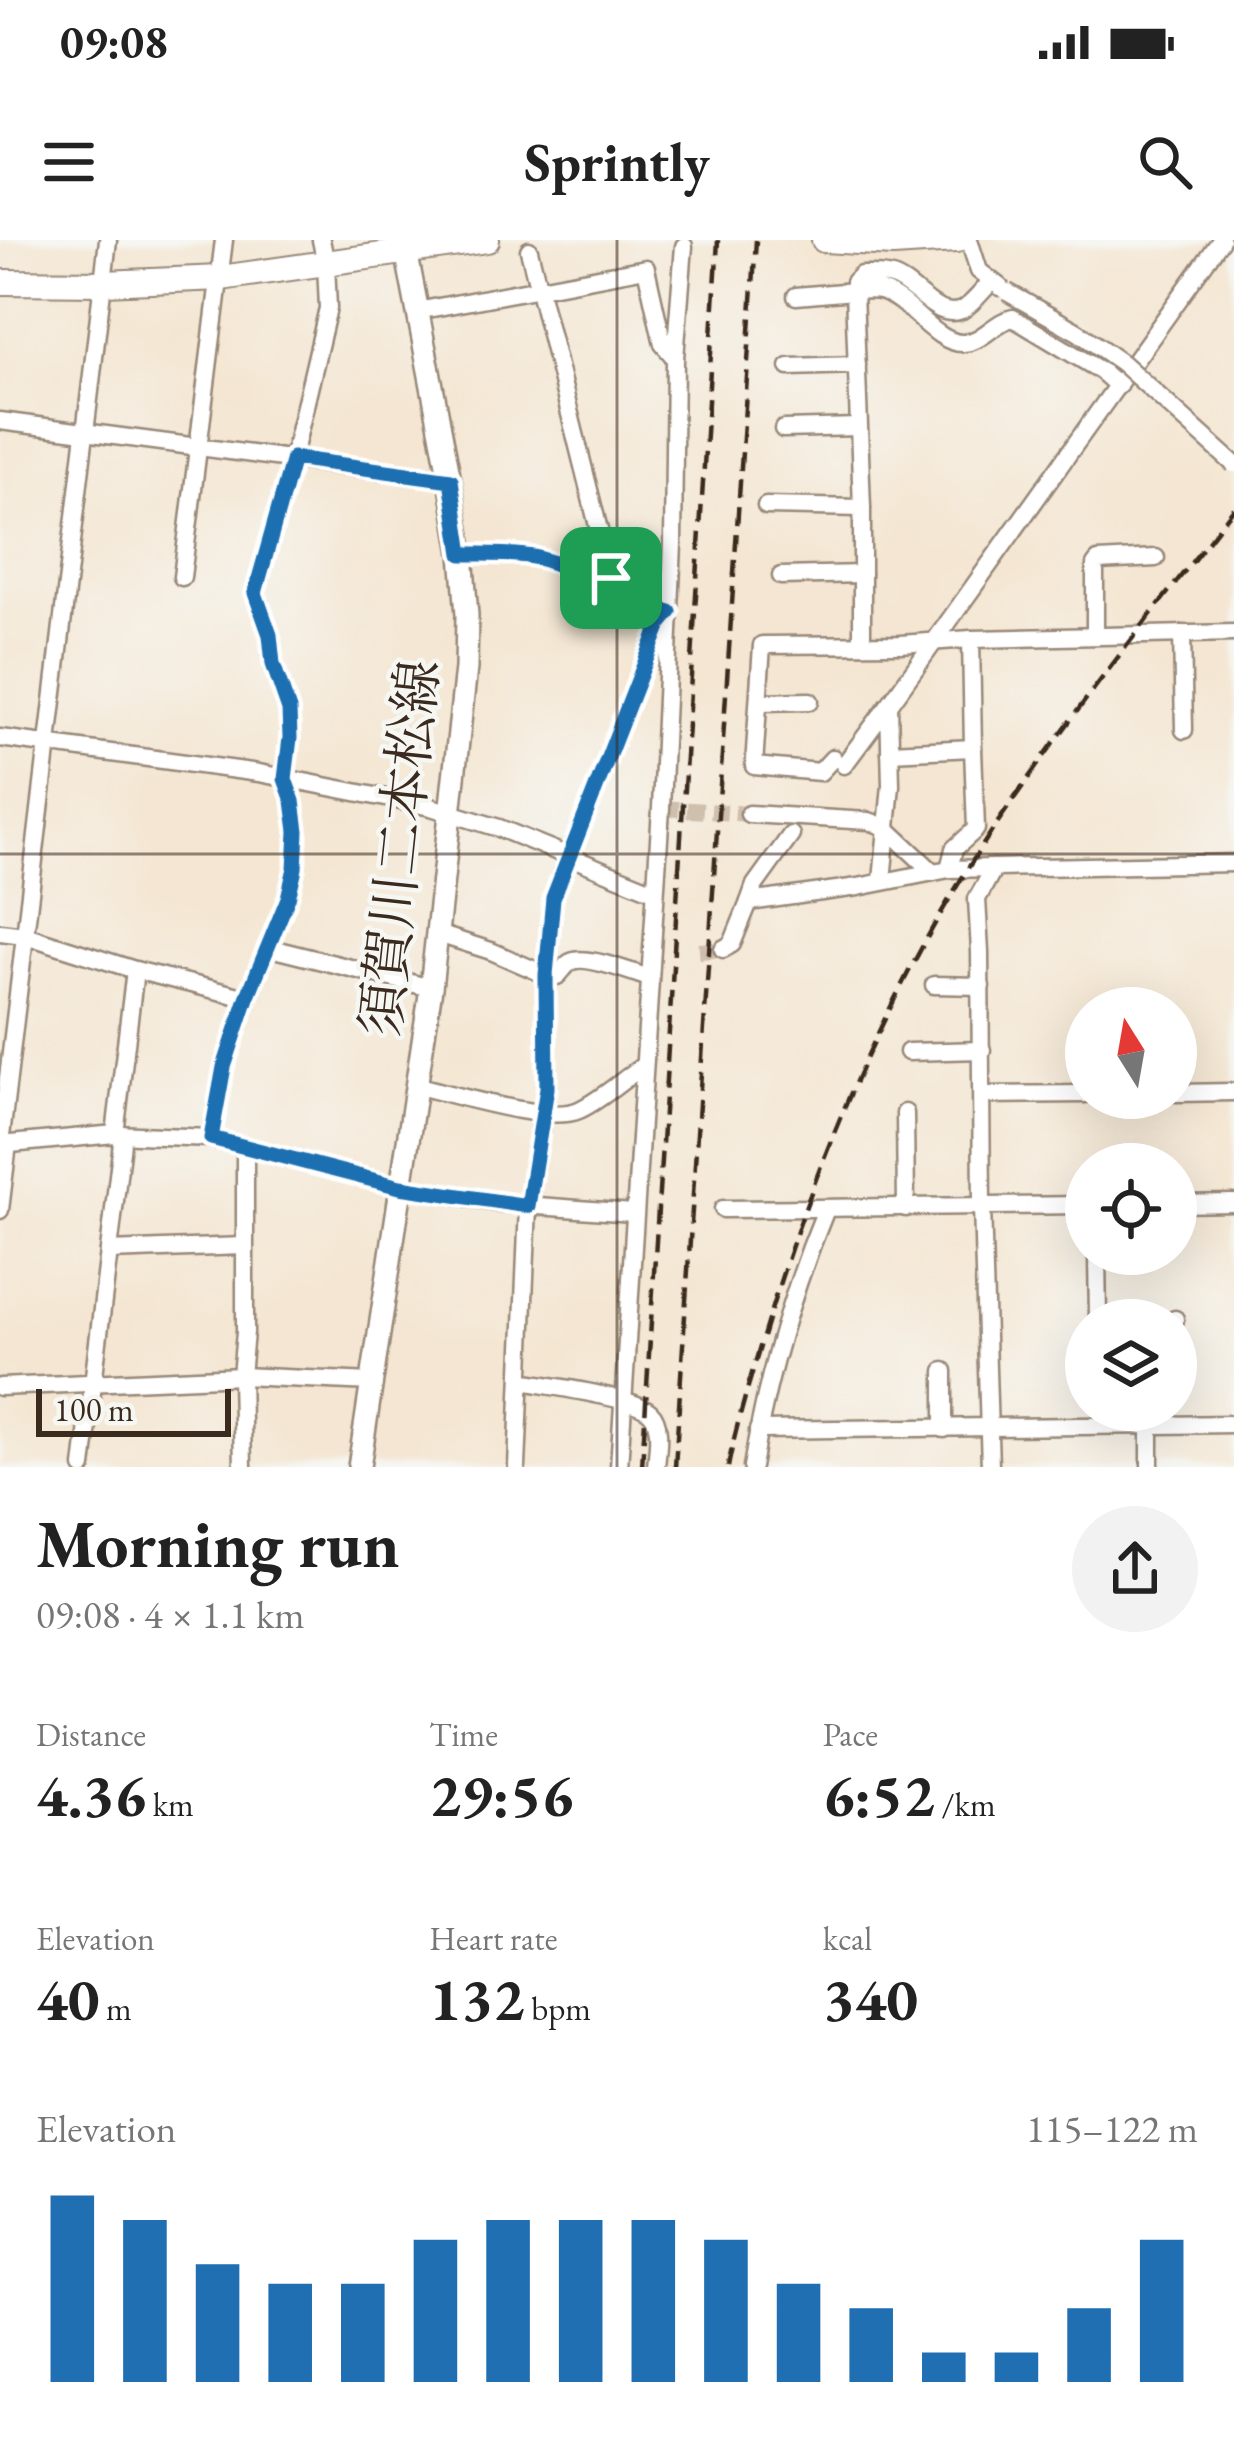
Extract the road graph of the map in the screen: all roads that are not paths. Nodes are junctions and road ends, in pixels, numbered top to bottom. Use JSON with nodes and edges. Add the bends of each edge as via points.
{"nodes":[{"id":1,"x":108,"y":240,"type":"edge"},
{"id":2,"x":224,"y":240,"type":"edge"},
{"id":3,"x":487,"y":240,"type":"edge"},
{"id":4,"x":824,"y":240,"type":"edge"},
{"id":5,"x":956,"y":240,"type":"edge"},
{"id":6,"x":969,"y":240,"type":"edge"},
{"id":7,"x":1221,"y":240,"type":"edge"},
{"id":8,"x":405,"y":246,"type":"edge"},
{"id":9,"x":684,"y":246,"type":"dead end"},
{"id":10,"x":529,"y":250,"type":"dead end"},
{"id":11,"x":323,"y":252,"type":"edge"},
{"id":12,"x":221,"y":278,"type":"junction"},
{"id":13,"x":0,"y":282,"type":"edge"},
{"id":14,"x":104,"y":283,"type":"junction"},
{"id":15,"x":999,"y":287,"type":"junction"},
{"id":16,"x":537,"y":288,"type":"junction"},
{"id":17,"x":854,"y":291,"type":"junction"},
{"id":18,"x":796,"y":296,"type":"dead end"},
{"id":19,"x":418,"y":311,"type":"junction"},
{"id":20,"x":675,"y":358,"type":"junction"},
{"id":21,"x":856,"y":365,"type":"junction"},
{"id":22,"x":789,"y":367,"type":"dead end"},
{"id":23,"x":1118,"y":386,"type":"junction"},
{"id":24,"x":0,"y":421,"type":"edge"},
{"id":25,"x":858,"y":427,"type":"junction"},
{"id":26,"x":783,"y":429,"type":"dead end"},
{"id":27,"x":87,"y":431,"type":"junction"},
{"id":28,"x":200,"y":446,"type":"junction"},
{"id":29,"x":293,"y":458,"type":"junction"},
{"id":30,"x":1234,"y":464,"type":"edge"},
{"id":31,"x":451,"y":480,"type":"junction"},
{"id":32,"x":766,"y":506,"type":"dead end"},
{"id":33,"x":862,"y":508,"type":"junction"},
{"id":34,"x":462,"y":554,"type":"junction"},
{"id":35,"x":1156,"y":558,"type":"dead end"},
{"id":36,"x":862,"y":574,"type":"junction"},
{"id":37,"x":781,"y":576,"type":"dead end"},
{"id":38,"x":182,"y":577,"type":"dead end"},
{"id":39,"x":611,"y":578,"type":"junction"},
{"id":40,"x":670,"y":612,"type":"junction"},
{"id":41,"x":1234,"y":633,"type":"edge"},
{"id":42,"x":1182,"y":634,"type":"junction"},
{"id":43,"x":1095,"y":636,"type":"junction"},
{"id":44,"x":970,"y":639,"type":"junction"},
{"id":45,"x":934,"y":643,"type":"junction"},
{"id":46,"x":862,"y":644,"type":"junction"},
{"id":47,"x":810,"y":701,"type":"dead end"},
{"id":48,"x":759,"y":702,"type":"junction"},
{"id":49,"x":889,"y":705,"type":"junction"},
{"id":50,"x":1184,"y":730,"type":"dead end"},
{"id":51,"x":0,"y":739,"type":"edge"},
{"id":52,"x":48,"y":744,"type":"junction"},
{"id":53,"x":974,"y":748,"type":"junction"},
{"id":54,"x":890,"y":752,"type":"junction"},
{"id":55,"x":285,"y":779,"type":"junction"},
{"id":56,"x":452,"y":812,"type":"junction"},
{"id":57,"x":749,"y":814,"type":"tunnel mouth"},
{"id":58,"x":885,"y":827,"type":"junction"},
{"id":59,"x":791,"y":835,"type":"dead end"},
{"id":60,"x":569,"y":855,"type":"junction"},
{"id":61,"x":1234,"y":863,"type":"edge"},
{"id":62,"x":994,"y":868,"type":"junction"},
{"id":63,"x":941,"y":870,"type":"junction"},
{"id":64,"x":882,"y":881,"type":"junction"},
{"id":65,"x":654,"y":891,"type":"junction"},
{"id":66,"x":749,"y":902,"type":"junction"},
{"id":67,"x":0,"y":932,"type":"edge"},
{"id":68,"x":438,"y":934,"type":"junction"},
{"id":69,"x":26,"y":935,"type":"junction"},
{"id":70,"x":270,"y":948,"type":"junction"},
{"id":71,"x":724,"y":949,"type":"dead end"},
{"id":72,"x":135,"y":970,"type":"junction"},
{"id":73,"x":546,"y":975,"type":"junction"},
{"id":74,"x":649,"y":978,"type":"junction"},
{"id":75,"x":934,"y":985,"type":"dead end"},
{"id":76,"x":981,"y":986,"type":"junction"},
{"id":77,"x":431,"y":988,"type":"junction"},
{"id":78,"x":247,"y":998,"type":"junction"},
{"id":79,"x":982,"y":1050,"type":"junction"},
{"id":80,"x":908,"y":1052,"type":"dead end"},
{"id":81,"x":643,"y":1066,"type":"junction"},
{"id":82,"x":418,"y":1086,"type":"junction"},
{"id":83,"x":1234,"y":1092,"type":"edge"},
{"id":84,"x":1197,"y":1093,"type":"edge"},
{"id":85,"x":1065,"y":1094,"type":"edge"},
{"id":86,"x":982,"y":1095,"type":"junction"},
{"id":87,"x":543,"y":1113,"type":"junction"},
{"id":88,"x":904,"y":1113,"type":"dead end"},
{"id":89,"x":119,"y":1134,"type":"junction"},
{"id":90,"x":211,"y":1138,"type":"junction"},
{"id":91,"x":3,"y":1145,"type":"edge"},
{"id":92,"x":245,"y":1148,"type":"junction"},
{"id":93,"x":400,"y":1187,"type":"junction"},
{"id":94,"x":1234,"y":1203,"type":"edge"},
{"id":95,"x":1197,"y":1204,"type":"edge"},
{"id":96,"x":1065,"y":1205,"type":"edge"},
{"id":97,"x":528,"y":1206,"type":"junction"},
{"id":98,"x":982,"y":1206,"type":"junction"},
{"id":99,"x":906,"y":1208,"type":"junction"},
{"id":100,"x":723,"y":1209,"type":"dead end"},
{"id":101,"x":826,"y":1209,"type":"junction"},
{"id":102,"x":0,"y":1210,"type":"edge"},
{"id":103,"x":633,"y":1214,"type":"junction"},
{"id":104,"x":244,"y":1246,"type":"junction"},
{"id":105,"x":109,"y":1251,"type":"junction"},
{"id":106,"x":944,"y":1371,"type":"dead end"},
{"id":107,"x":242,"y":1376,"type":"junction"},
{"id":108,"x":93,"y":1382,"type":"junction"},
{"id":109,"x":372,"y":1382,"type":"junction"},
{"id":110,"x":522,"y":1382,"type":"junction"},
{"id":111,"x":0,"y":1387,"type":"edge"},
{"id":112,"x":624,"y":1401,"type":"junction"},
{"id":113,"x":1065,"y":1421,"type":"edge"},
{"id":114,"x":1197,"y":1424,"type":"edge"},
{"id":115,"x":1234,"y":1424,"type":"edge"},
{"id":116,"x":988,"y":1428,"type":"junction"},
{"id":117,"x":944,"y":1429,"type":"junction"},
{"id":118,"x":758,"y":1430,"type":"junction"},
{"id":119,"x":1150,"y":1431,"type":"edge"},
{"id":120,"x":83,"y":1467,"type":"edge"},
{"id":121,"x":243,"y":1467,"type":"edge"},
{"id":122,"x":359,"y":1467,"type":"edge"},
{"id":123,"x":517,"y":1467,"type":"edge"},
{"id":124,"x":619,"y":1467,"type":"edge"},
{"id":125,"x":656,"y":1467,"type":"edge"},
{"id":126,"x":752,"y":1467,"type":"edge"},
{"id":127,"x":990,"y":1467,"type":"edge"},
{"id":128,"x":1150,"y":1467,"type":"edge"}],
"edges":[{"from":1,"to":14,"type":"street"},
{"from":2,"to":12,"type":"street"},
{"from":3,"to":8,"type":"highway"},
{"from":4,"to":5,"type":"highway"},
{"from":6,"to":15,"type":"street","via":[[980,271]]},
{"from":7,"to":23,"type":"street"},
{"from":8,"to":11,"type":"highway"},
{"from":8,"to":19,"type":"main road","name":"須賀川二本松線"},
{"from":9,"to":20,"type":"street"},
{"from":10,"to":16,"type":"street"},
{"from":11,"to":12,"type":"highway"},
{"from":11,"to":29,"type":"street","via":[[328,308]]},
{"from":12,"to":14,"type":"highway"},
{"from":12,"to":28,"type":"street"},
{"from":13,"to":14,"type":"highway"},
{"from":14,"to":27,"type":"street"},
{"from":15,"to":17,"type":"street","via":[[955,312],[892,278],[861,275]]},
{"from":15,"to":30,"type":"street","bridge":true,"via":[[1122,363]]},
{"from":16,"to":19,"type":"street"},
{"from":16,"to":20,"type":"street","via":[[646,268],[663,344]]},
{"from":16,"to":39,"type":"street"},
{"from":17,"to":18,"type":"street"},
{"from":17,"to":21,"type":"street"},
{"from":17,"to":23,"type":"street","via":[[891,296],[959,343],[1013,318]]},
{"from":19,"to":31,"type":"main road","name":"須賀川二本松線"},
{"from":20,"to":40,"type":"street"},
{"from":21,"to":22,"type":"street"},
{"from":21,"to":25,"type":"street"},
{"from":23,"to":45,"type":"street"},
{"from":24,"to":27,"type":"street"},
{"from":25,"to":26,"type":"street"},
{"from":25,"to":33,"type":"street"},
{"from":27,"to":28,"type":"street"},
{"from":27,"to":52,"type":"street"},
{"from":28,"to":29,"type":"street"},
{"from":28,"to":38,"type":"street"},
{"from":29,"to":31,"type":"street"},
{"from":29,"to":55,"type":"street","via":[[255,593],[289,710]]},
{"from":31,"to":34,"type":"main road","name":"須賀川二本松線"},
{"from":32,"to":33,"type":"street"},
{"from":33,"to":36,"type":"street"},
{"from":34,"to":39,"type":"street","via":[[532,557]]},
{"from":34,"to":56,"type":"main road","name":"須賀川二本松線","via":[[466,668]]},
{"from":35,"to":43,"type":"street","via":[[1098,561]]},
{"from":36,"to":37,"type":"street"},
{"from":36,"to":46,"type":"street"},
{"from":39,"to":40,"type":"street","via":[[629,597]]},
{"from":40,"to":60,"type":"street"},
{"from":40,"to":65,"type":"street"},
{"from":41,"to":42,"type":"street"},
{"from":42,"to":43,"type":"street"},
{"from":42,"to":50,"type":"street"},
{"from":43,"to":44,"type":"street"},
{"from":44,"to":45,"type":"street"},
{"from":44,"to":53,"type":"street"},
{"from":45,"to":46,"type":"street"},
{"from":45,"to":49,"type":"street"},
{"from":46,"to":48,"type":"street","via":[[762,645]]},
{"from":47,"to":48,"type":"street"},
{"from":48,"to":49,"type":"street","via":[[754,766],[820,772]]},
{"from":49,"to":54,"type":"street"},
{"from":51,"to":52,"type":"street"},
{"from":52,"to":55,"type":"street"},
{"from":52,"to":69,"type":"street"},
{"from":53,"to":54,"type":"street"},
{"from":53,"to":63,"type":"street","via":[[976,829]]},
{"from":54,"to":58,"type":"street"},
{"from":55,"to":56,"type":"street"},
{"from":55,"to":70,"type":"street","via":[[297,831],[295,868]]},
{"from":56,"to":60,"type":"street"},
{"from":56,"to":68,"type":"main road","name":"須賀川二本松線"},
{"from":57,"to":58,"type":"street"},
{"from":58,"to":63,"type":"street"},
{"from":58,"to":64,"type":"street"},
{"from":59,"to":66,"type":"street"},
{"from":60,"to":65,"type":"street"},
{"from":60,"to":73,"type":"street","via":[[553,898]]},
{"from":61,"to":62,"type":"street"},
{"from":62,"to":63,"type":"street"},
{"from":62,"to":76,"type":"street","via":[[977,899]]},
{"from":63,"to":64,"type":"street"},
{"from":64,"to":66,"type":"street"},
{"from":65,"to":74,"type":"street"},
{"from":66,"to":71,"type":"street"},
{"from":67,"to":69,"type":"street"},
{"from":68,"to":73,"type":"street"},
{"from":68,"to":77,"type":"main road","name":"須賀川二本松線"},
{"from":69,"to":72,"type":"street"},
{"from":69,"to":91,"type":"street"},
{"from":70,"to":77,"type":"street"},
{"from":70,"to":78,"type":"street"},
{"from":72,"to":78,"type":"street"},
{"from":72,"to":89,"type":"street"},
{"from":73,"to":74,"type":"street","via":[[578,960]]},
{"from":73,"to":87,"type":"street"},
{"from":74,"to":81,"type":"street"},
{"from":75,"to":76,"type":"street"},
{"from":76,"to":79,"type":"street"},
{"from":77,"to":82,"type":"main road","name":"須賀川二本松線"},
{"from":78,"to":90,"type":"street"},
{"from":79,"to":80,"type":"street"},
{"from":79,"to":86,"type":"street"},
{"from":81,"to":87,"type":"street","via":[[583,1109]]},
{"from":81,"to":103,"type":"street"},
{"from":82,"to":87,"type":"street"},
{"from":82,"to":93,"type":"main road","name":"須賀川二本松線"},
{"from":83,"to":84,"type":"street"},
{"from":85,"to":86,"type":"street"},
{"from":86,"to":98,"type":"street"},
{"from":87,"to":97,"type":"street"},
{"from":88,"to":99,"type":"street"},
{"from":89,"to":90,"type":"street"},
{"from":89,"to":91,"type":"street"},
{"from":89,"to":105,"type":"street"},
{"from":90,"to":92,"type":"street"},
{"from":91,"to":102,"type":"street"},
{"from":92,"to":93,"type":"street"},
{"from":92,"to":104,"type":"street"},
{"from":93,"to":97,"type":"street"},
{"from":93,"to":109,"type":"main road","name":"須賀川二本松線"},
{"from":94,"to":95,"type":"street"},
{"from":96,"to":98,"type":"street"},
{"from":97,"to":103,"type":"street"},
{"from":97,"to":110,"type":"street"},
{"from":98,"to":99,"type":"street"},
{"from":98,"to":116,"type":"street"},
{"from":99,"to":101,"type":"street"},
{"from":100,"to":101,"type":"street"},
{"from":101,"to":118,"type":"street"},
{"from":103,"to":112,"type":"street"},
{"from":104,"to":105,"type":"street"},
{"from":104,"to":107,"type":"street"},
{"from":105,"to":108,"type":"street"},
{"from":106,"to":117,"type":"street"},
{"from":107,"to":108,"type":"street"},
{"from":107,"to":109,"type":"street"},
{"from":107,"to":121,"type":"street"},
{"from":108,"to":111,"type":"street"},
{"from":108,"to":120,"type":"street"},
{"from":109,"to":122,"type":"main road","name":"須賀川二本松線"},
{"from":110,"to":112,"type":"street"},
{"from":110,"to":123,"type":"street"},
{"from":112,"to":124,"type":"street"},
{"from":112,"to":125,"type":"street","via":[[652,1414]]},
{"from":113,"to":116,"type":"street"},
{"from":114,"to":115,"type":"street"},
{"from":116,"to":117,"type":"street"},
{"from":116,"to":127,"type":"street"},
{"from":117,"to":118,"type":"street"},
{"from":118,"to":126,"type":"street"},
{"from":119,"to":128,"type":"street"}]}
